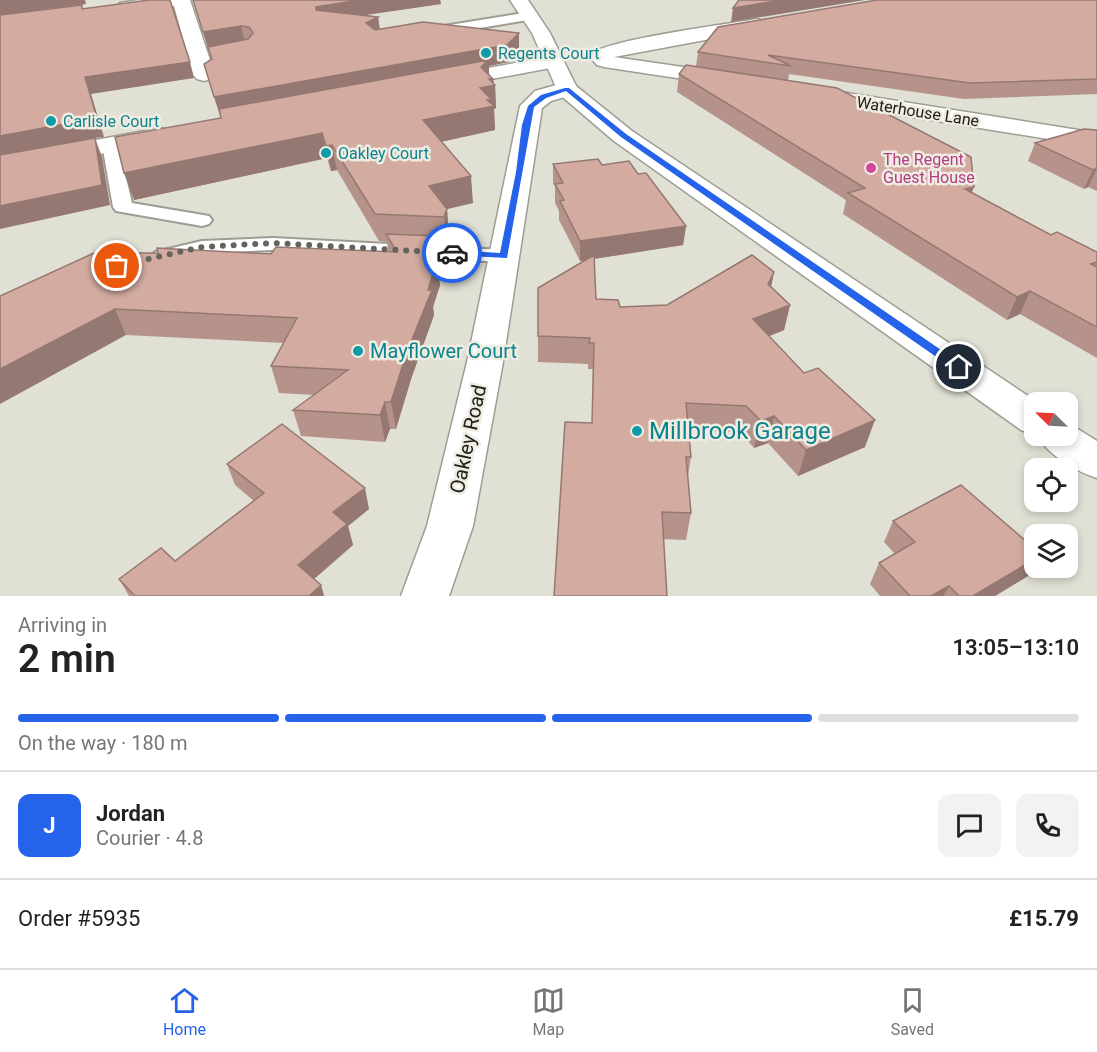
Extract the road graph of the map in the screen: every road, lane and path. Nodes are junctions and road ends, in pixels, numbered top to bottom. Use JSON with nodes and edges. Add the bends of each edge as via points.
{"nodes":[{"id":1,"x":175,"y":0,"type":"edge"},
{"id":2,"x":519,"y":0,"type":"edge"},
{"id":3,"x":112,"y":9,"type":"edge"},
{"id":4,"x":530,"y":16,"type":"junction"},
{"id":5,"x":777,"y":22,"type":"edge"},
{"id":6,"x":416,"y":34,"type":"edge"},
{"id":7,"x":222,"y":54,"type":"edge"},
{"id":8,"x":561,"y":75,"type":"junction"},
{"id":9,"x":744,"y":83,"type":"edge"},
{"id":10,"x":425,"y":85,"type":"edge"},
{"id":11,"x":799,"y":92,"type":"edge"},
{"id":12,"x":179,"y":131,"type":"edge"},
{"id":13,"x":1097,"y":140,"type":"edge"},
{"id":14,"x":110,"y":144,"type":"junction"},
{"id":15,"x":0,"y":166,"type":"edge"},
{"id":16,"x":202,"y":220,"type":"dead end"},
{"id":17,"x":504,"y":256,"type":"junction"},
{"id":18,"x":145,"y":260,"type":"edge"},
{"id":19,"x":1024,"y":412,"type":"edge"},
{"id":20,"x":1073,"y":446,"type":"edge"},
{"id":21,"x":1097,"y":462,"type":"edge"},
{"id":22,"x":425,"y":596,"type":"edge"}],
"edges":[{"from":1,"to":3,"type":"street"},
{"from":1,"to":7,"type":"street","via":[[202,66]]},
{"from":2,"to":4,"type":"street"},
{"from":4,"to":6,"type":"lane"},
{"from":4,"to":8,"type":"street"},
{"from":5,"to":9,"type":"street","via":[[616,49],[598,56],[604,61]]},
{"from":8,"to":10,"type":"street"},
{"from":8,"to":17,"type":"street","name":"Oakley Road","via":[[531,106]]},
{"from":8,"to":19,"type":"street","via":[[623,136]]},
{"from":11,"to":13,"type":"street","name":"Waterhouse Lane"},
{"from":12,"to":14,"type":"street"},
{"from":14,"to":15,"type":"street"},
{"from":14,"to":16,"type":"lane","via":[[123,207]]},
{"from":17,"to":18,"type":"lane","via":[[273,243],[202,247]]},
{"from":17,"to":22,"type":"street","name":"Oakley Road","via":[[450,526]]},
{"from":20,"to":21,"type":"street"}]}
